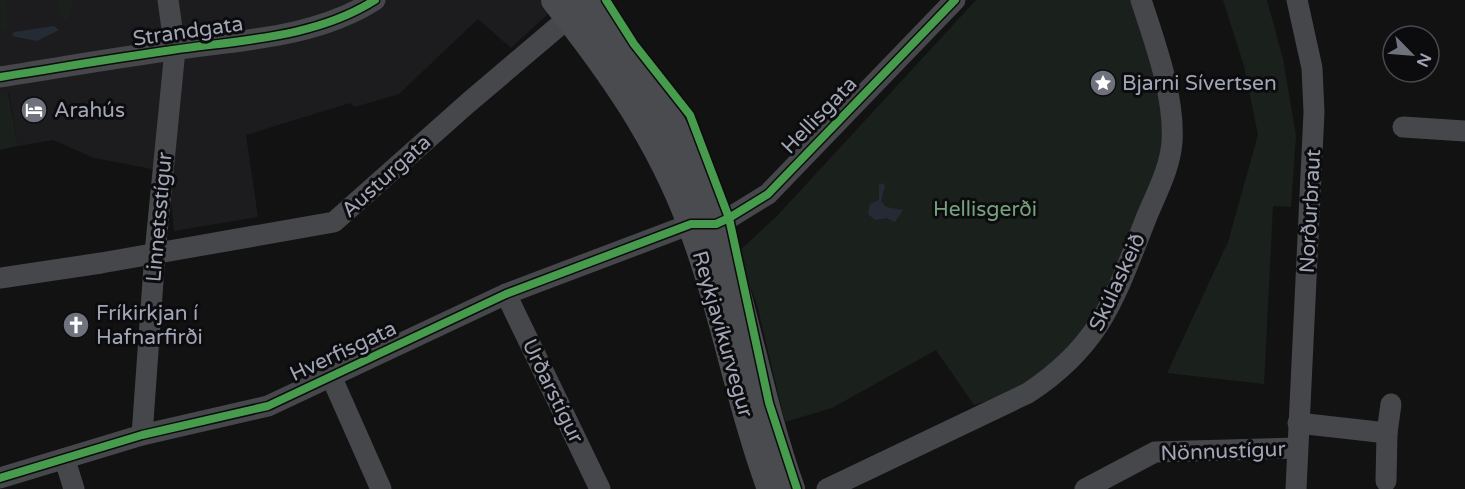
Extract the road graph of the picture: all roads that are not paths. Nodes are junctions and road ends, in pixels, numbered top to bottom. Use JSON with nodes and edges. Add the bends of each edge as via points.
{"nodes":[{"id":1,"x":168,"y":0,"type":"edge"},
{"id":2,"x":375,"y":0,"type":"edge"},
{"id":3,"x":955,"y":0,"type":"edge"},
{"id":4,"x":1141,"y":0,"type":"edge"},
{"id":5,"x":1297,"y":0,"type":"edge"},
{"id":6,"x":581,"y":5,"type":"edge"},
{"id":7,"x":175,"y":50,"type":"junction"},
{"id":8,"x":0,"y":77,"type":"edge"},
{"id":9,"x":1403,"y":127,"type":"dead end"},
{"id":10,"x":1465,"y":131,"type":"edge"},
{"id":11,"x":704,"y":224,"type":"junction"},
{"id":12,"x":155,"y":253,"type":"junction"},
{"id":13,"x":0,"y":278,"type":"edge"},
{"id":14,"x":506,"y":294,"type":"junction"},
{"id":15,"x":331,"y":376,"type":"junction"},
{"id":16,"x":1391,"y":404,"type":"dead end"},
{"id":17,"x":1298,"y":423,"type":"junction"},
{"id":18,"x":1387,"y":433,"type":"junction"},
{"id":19,"x":142,"y":435,"type":"junction"},
{"id":20,"x":1297,"y":448,"type":"junction"},
{"id":21,"x":65,"y":460,"type":"junction"},
{"id":22,"x":0,"y":478,"type":"edge"},
{"id":23,"x":1386,"y":481,"type":"dead end"},
{"id":24,"x":74,"y":489,"type":"edge"},
{"id":25,"x":381,"y":489,"type":"edge"},
{"id":26,"x":600,"y":489,"type":"edge"},
{"id":27,"x":771,"y":489,"type":"edge"},
{"id":28,"x":791,"y":489,"type":"edge"},
{"id":29,"x":827,"y":489,"type":"edge"},
{"id":30,"x":1084,"y":489,"type":"edge"},
{"id":31,"x":1296,"y":489,"type":"edge"}],
"edges":[{"from":1,"to":7,"type":"street","name":"Linnetsstígur"},
{"from":2,"to":7,"type":"street","name":"Strandgata","via":[[358,11],[309,28],[238,43]]},
{"from":3,"to":11,"type":"street","name":"Hellisgata","via":[[768,194],[729,219]]},
{"from":4,"to":29,"type":"street","name":"Skúlaskeið","via":[[1165,83],[1172,141],[1166,171],[1122,282],[1100,325],[1073,360],[1028,393]]},
{"from":5,"to":17,"type":"street","name":"Norðurbraut","via":[[1308,37],[1314,112]]},
{"from":6,"to":11,"type":"main road","name":"Reykjavíkurvegur","via":[[635,68],[692,161]]},
{"from":6,"to":12,"type":"street","name":"Austurgata","via":[[334,222]]},
{"from":7,"to":8,"type":"street","name":"Strandgata"},
{"from":7,"to":12,"type":"street","name":"Linnetsstígur"},
{"from":9,"to":10,"type":"street"},
{"from":11,"to":14,"type":"street","name":"Hverfisgata"},
{"from":11,"to":27,"type":"main road","name":"Reykjavíkurvegur","via":[[757,453]]},
{"from":11,"to":28,"type":"main road","name":"Reykjavíkurvegur"},
{"from":12,"to":13,"type":"street","name":"Austurgata"},
{"from":12,"to":19,"type":"street","name":"Linnetsstígur"},
{"from":14,"to":15,"type":"street","name":"Hverfisgata"},
{"from":14,"to":26,"type":"street","name":"Urðarstígur"},
{"from":15,"to":19,"type":"street","name":"Hverfisgata","via":[[268,406]]},
{"from":15,"to":25,"type":"street"},
{"from":16,"to":18,"type":"street"},
{"from":17,"to":18,"type":"street"},
{"from":17,"to":20,"type":"street","name":"Norðurbraut"},
{"from":18,"to":23,"type":"street"},
{"from":19,"to":21,"type":"street","name":"Hverfisgata"},
{"from":20,"to":30,"type":"street","name":"Nönnustígur","via":[[1155,452]]},
{"from":20,"to":31,"type":"street","name":"Norðurbraut"},
{"from":21,"to":22,"type":"street","name":"Hverfisgata"},
{"from":21,"to":24,"type":"street"}]}
